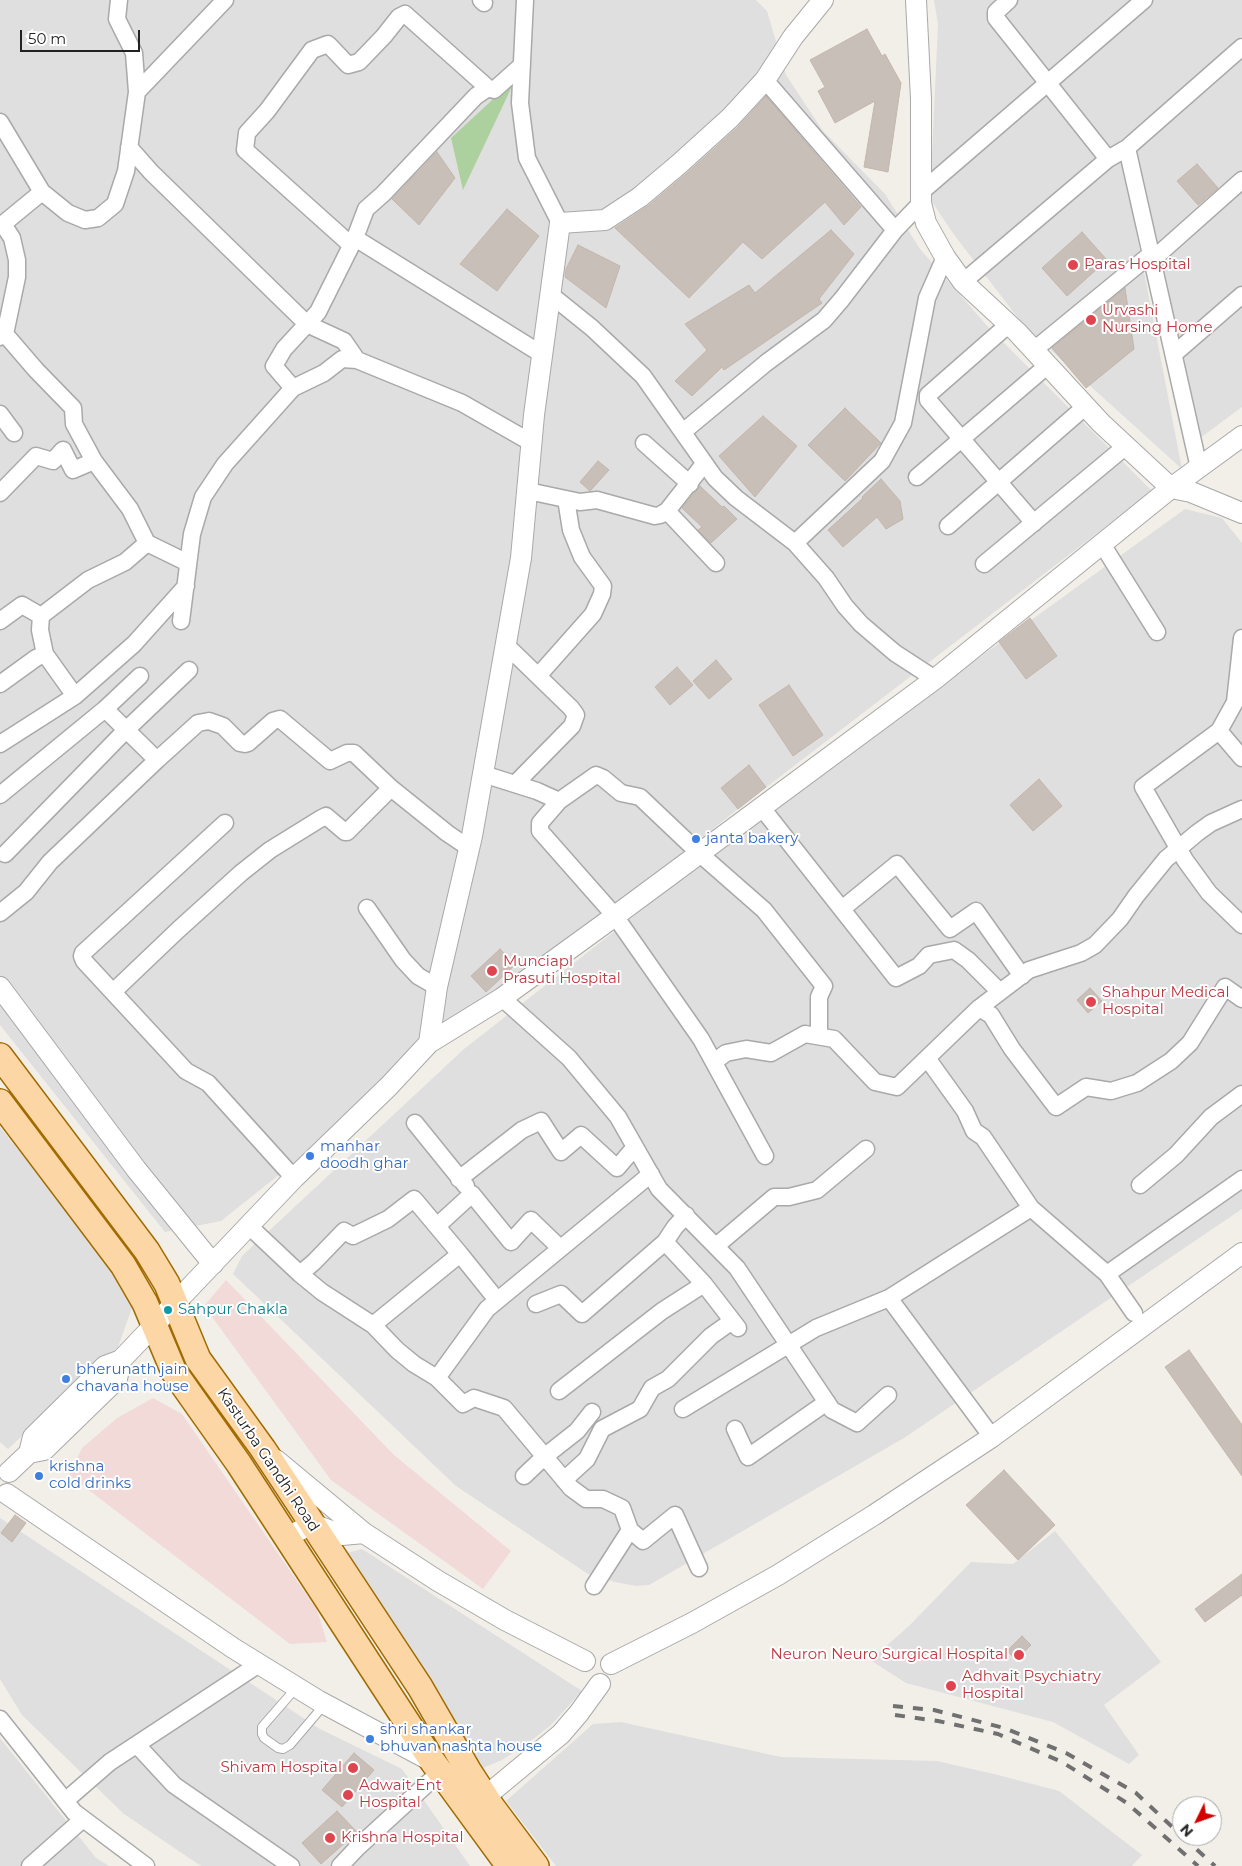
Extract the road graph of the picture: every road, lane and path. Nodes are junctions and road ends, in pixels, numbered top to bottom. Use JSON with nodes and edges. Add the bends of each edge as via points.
{"nodes":[{"id":1,"x":119,"y":0,"type":"edge"},
{"id":2,"x":226,"y":0,"type":"edge"},
{"id":3,"x":525,"y":0,"type":"edge"},
{"id":4,"x":823,"y":0,"type":"edge"},
{"id":5,"x":916,"y":0,"type":"edge"},
{"id":6,"x":1009,"y":0,"type":"edge"},
{"id":7,"x":1144,"y":0,"type":"edge"},
{"id":8,"x":1242,"y":47,"type":"edge"},
{"id":9,"x":522,"y":65,"type":"junction"},
{"id":10,"x":765,"y":80,"type":"junction"},
{"id":11,"x":1049,"y":82,"type":"junction"},
{"id":12,"x":488,"y":88,"type":"junction"},
{"id":13,"x":137,"y":92,"type":"junction"},
{"id":14,"x":0,"y":122,"type":"edge"},
{"id":15,"x":129,"y":147,"type":"junction"},
{"id":16,"x":1127,"y":148,"type":"junction"},
{"id":17,"x":1108,"y":159,"type":"junction"},
{"id":18,"x":1242,"y":180,"type":"edge"},
{"id":19,"x":42,"y":192,"type":"junction"},
{"id":20,"x":920,"y":198,"type":"junction"},
{"id":21,"x":2,"y":223,"type":"edge"},
{"id":22,"x":560,"y":223,"type":"junction"},
{"id":23,"x":895,"y":230,"type":"junction"},
{"id":24,"x":353,"y":242,"type":"junction"},
{"id":25,"x":945,"y":257,"type":"junction"},
{"id":26,"x":1152,"y":257,"type":"junction"},
{"id":27,"x":963,"y":282,"type":"junction"},
{"id":28,"x":1242,"y":294,"type":"edge"},
{"id":29,"x":551,"y":295,"type":"junction"},
{"id":30,"x":307,"y":324,"type":"junction"},
{"id":31,"x":1009,"y":324,"type":"junction"},
{"id":32,"x":2,"y":335,"type":"edge"},
{"id":33,"x":1034,"y":350,"type":"junction"},
{"id":34,"x":1174,"y":354,"type":"junction"},
{"id":35,"x":543,"y":355,"type":"junction"},
{"id":36,"x":357,"y":360,"type":"junction"},
{"id":37,"x":1048,"y":365,"type":"junction"},
{"id":38,"x":293,"y":388,"type":"junction"},
{"id":39,"x":1086,"y":406,"type":"junction"},
{"id":40,"x":0,"y":414,"type":"edge"},
{"id":41,"x":684,"y":431,"type":"junction"},
{"id":42,"x":14,"y":433,"type":"dead end"},
{"id":43,"x":1242,"y":436,"type":"edge"},
{"id":44,"x":961,"y":440,"type":"junction"},
{"id":45,"x":532,"y":443,"type":"junction"},
{"id":46,"x":644,"y":443,"type":"dead end"},
{"id":47,"x":1126,"y":446,"type":"junction"},
{"id":48,"x":94,"y":461,"type":"junction"},
{"id":49,"x":704,"y":464,"type":"junction"},
{"id":50,"x":1199,"y":468,"type":"junction"},
{"id":51,"x":917,"y":477,"type":"dead end"},
{"id":52,"x":998,"y":482,"type":"junction"},
{"id":53,"x":690,"y":484,"type":"junction"},
{"id":54,"x":1171,"y":488,"type":"junction"},
{"id":55,"x":528,"y":491,"type":"junction"},
{"id":56,"x":0,"y":493,"type":"edge"},
{"id":57,"x":566,"y":500,"type":"junction"},
{"id":58,"x":668,"y":511,"type":"junction"},
{"id":59,"x":1242,"y":513,"type":"edge"},
{"id":60,"x":1034,"y":523,"type":"junction"},
{"id":61,"x":948,"y":526,"type":"dead end"},
{"id":62,"x":147,"y":543,"type":"junction"},
{"id":63,"x":795,"y":543,"type":"junction"},
{"id":64,"x":1102,"y":544,"type":"junction"},
{"id":65,"x":188,"y":563,"type":"junction"},
{"id":66,"x":716,"y":563,"type":"dead end"},
{"id":67,"x":984,"y":564,"type":"dead end"},
{"id":68,"x":186,"y":586,"type":"junction"},
{"id":69,"x":41,"y":616,"type":"junction"},
{"id":70,"x":0,"y":621,"type":"edge"},
{"id":71,"x":181,"y":622,"type":"dead end"},
{"id":72,"x":1157,"y":632,"type":"dead end"},
{"id":73,"x":506,"y":646,"type":"junction"},
{"id":74,"x":1241,"y":653,"type":"edge"},
{"id":75,"x":44,"y":654,"type":"junction"},
{"id":76,"x":189,"y":670,"type":"dead end"},
{"id":77,"x":140,"y":676,"type":"dead end"},
{"id":78,"x":538,"y":676,"type":"junction"},
{"id":79,"x":935,"y":679,"type":"junction"},
{"id":80,"x":0,"y":684,"type":"edge"},
{"id":81,"x":1240,"y":687,"type":"edge"},
{"id":82,"x":75,"y":696,"type":"junction"},
{"id":83,"x":105,"y":709,"type":"junction"},
{"id":84,"x":126,"y":730,"type":"junction"},
{"id":85,"x":1219,"y":731,"type":"junction"},
{"id":86,"x":0,"y":744,"type":"edge"},
{"id":87,"x":1242,"y":758,"type":"edge"},
{"id":88,"x":157,"y":760,"type":"junction"},
{"id":89,"x":483,"y":774,"type":"junction"},
{"id":90,"x":515,"y":784,"type":"junction"},
{"id":91,"x":392,"y":788,"type":"junction"},
{"id":92,"x":0,"y":795,"type":"edge"},
{"id":93,"x":559,"y":801,"type":"junction"},
{"id":94,"x":762,"y":808,"type":"junction"},
{"id":95,"x":1242,"y":809,"type":"edge"},
{"id":96,"x":224,"y":823,"type":"dead end"},
{"id":97,"x":469,"y":848,"type":"junction"},
{"id":98,"x":1178,"y":848,"type":"junction"},
{"id":99,"x":699,"y":853,"type":"junction"},
{"id":100,"x":5,"y":854,"type":"dead end"},
{"id":101,"x":367,"y":908,"type":"dead end"},
{"id":102,"x":842,"y":909,"type":"junction"},
{"id":103,"x":0,"y":913,"type":"edge"},
{"id":104,"x":615,"y":916,"type":"junction"},
{"id":105,"x":1242,"y":925,"type":"edge"},
{"id":106,"x":1022,"y":976,"type":"junction"},
{"id":107,"x":0,"y":987,"type":"edge"},
{"id":108,"x":437,"y":987,"type":"junction"},
{"id":109,"x":114,"y":992,"type":"junction"},
{"id":110,"x":1000,"y":992,"type":"junction"},
{"id":111,"x":502,"y":998,"type":"junction"},
{"id":112,"x":1242,"y":999,"type":"edge"},
{"id":113,"x":980,"y":1008,"type":"junction"},
{"id":114,"x":819,"y":1036,"type":"junction"},
{"id":115,"x":429,"y":1043,"type":"junction"},
{"id":116,"x":0,"y":1056,"type":"edge"},
{"id":117,"x":926,"y":1058,"type":"junction"},
{"id":118,"x":714,"y":1062,"type":"junction"},
{"id":119,"x":1242,"y":1094,"type":"edge"},
{"id":120,"x":0,"y":1102,"type":"edge"},
{"id":121,"x":415,"y":1123,"type":"dead end"},
{"id":122,"x":635,"y":1147,"type":"junction"},
{"id":123,"x":866,"y":1149,"type":"dead end"},
{"id":124,"x":765,"y":1156,"type":"dead end"},
{"id":125,"x":651,"y":1174,"type":"junction"},
{"id":126,"x":294,"y":1178,"type":"junction"},
{"id":127,"x":460,"y":1178,"type":"junction"},
{"id":128,"x":1242,"y":1179,"type":"edge"},
{"id":129,"x":1140,"y":1185,"type":"dead end"},
{"id":130,"x":472,"y":1194,"type":"junction"},
{"id":131,"x":1031,"y":1208,"type":"junction"},
{"id":132,"x":686,"y":1216,"type":"junction"},
{"id":133,"x":249,"y":1226,"type":"junction"},
{"id":134,"x":437,"y":1226,"type":"junction"},
{"id":135,"x":665,"y":1242,"type":"junction"},
{"id":136,"x":716,"y":1246,"type":"junction"},
{"id":137,"x":560,"y":1248,"type":"junction"},
{"id":138,"x":1242,"y":1253,"type":"edge"},
{"id":139,"x":460,"y":1254,"type":"junction"},
{"id":140,"x":213,"y":1264,"type":"junction"},
{"id":141,"x":300,"y":1274,"type":"junction"},
{"id":142,"x":1108,"y":1274,"type":"junction"},
{"id":143,"x":704,"y":1284,"type":"junction"},
{"id":144,"x":889,"y":1298,"type":"junction"},
{"id":145,"x":497,"y":1300,"type":"junction"},
{"id":146,"x":176,"y":1303,"type":"junction"},
{"id":147,"x":536,"y":1304,"type":"dead end"},
{"id":148,"x":1134,"y":1313,"type":"dead end"},
{"id":149,"x":155,"y":1325,"type":"junction"},
{"id":150,"x":373,"y":1325,"type":"junction"},
{"id":151,"x":790,"y":1345,"type":"junction"},
{"id":152,"x":437,"y":1378,"type":"junction"},
{"id":153,"x":559,"y":1391,"type":"dead end"},
{"id":154,"x":888,"y":1396,"type":"dead end"},
{"id":155,"x":827,"y":1402,"type":"junction"},
{"id":156,"x":683,"y":1409,"type":"dead end"},
{"id":157,"x":592,"y":1412,"type":"dead end"},
{"id":158,"x":735,"y":1429,"type":"dead end"},
{"id":159,"x":992,"y":1436,"type":"junction"},
{"id":160,"x":263,"y":1449,"type":"junction"},
{"id":161,"x":544,"y":1457,"type":"junction"},
{"id":162,"x":524,"y":1476,"type":"dead end"},
{"id":163,"x":4,"y":1479,"type":"edge"},
{"id":164,"x":564,"y":1480,"type":"junction"},
{"id":165,"x":312,"y":1524,"type":"junction"},
{"id":166,"x":630,"y":1530,"type":"junction"},
{"id":167,"x":364,"y":1533,"type":"junction"},
{"id":168,"x":287,"y":1537,"type":"junction"},
{"id":169,"x":699,"y":1568,"type":"dead end"},
{"id":170,"x":594,"y":1586,"type":"dead end"},
{"id":171,"x":585,"y":1662,"type":"junction"},
{"id":172,"x":259,"y":1664,"type":"junction"},
{"id":173,"x":611,"y":1664,"type":"junction"},
{"id":174,"x":600,"y":1684,"type":"junction"},
{"id":175,"x":297,"y":1687,"type":"junction"},
{"id":176,"x":325,"y":1704,"type":"junction"},
{"id":177,"x":0,"y":1719,"type":"edge"},
{"id":178,"x":417,"y":1738,"type":"junction"},
{"id":179,"x":137,"y":1745,"type":"junction"},
{"id":180,"x":436,"y":1767,"type":"junction"},
{"id":181,"x":485,"y":1797,"type":"junction"},
{"id":182,"x":65,"y":1801,"type":"junction"},
{"id":183,"x":83,"y":1819,"type":"junction"},
{"id":184,"x":30,"y":1866,"type":"edge"},
{"id":185,"x":146,"y":1866,"type":"edge"},
{"id":186,"x":291,"y":1866,"type":"edge"},
{"id":187,"x":340,"y":1866,"type":"edge"},
{"id":188,"x":509,"y":1866,"type":"edge"},
{"id":189,"x":536,"y":1866,"type":"edge"}],
"edges":[{"from":1,"to":13,"type":"street","via":[[117,19],[134,54]]},
{"from":2,"to":13,"type":"street"},
{"from":3,"to":9,"type":"street"},
{"from":4,"to":10,"type":"street"},
{"from":5,"to":20,"type":"street","via":[[921,99]]},
{"from":6,"to":11,"type":"street","via":[[996,12],[996,18]]},
{"from":7,"to":11,"type":"street"},
{"from":8,"to":16,"type":"street"},
{"from":9,"to":12,"type":"street","via":[[494,90]]},
{"from":9,"to":22,"type":"street","via":[[520,102],[528,158]]},
{"from":10,"to":22,"type":"street","via":[[730,118],[640,197],[605,220]]},
{"from":10,"to":23,"type":"street"},
{"from":11,"to":17,"type":"street"},
{"from":11,"to":20,"type":"street"},
{"from":12,"to":24,"type":"street","via":[[476,96],[366,208]]},
{"from":12,"to":24,"type":"street","via":[[405,14],[359,62],[348,64],[328,44],[312,50],[247,133],[245,150]]},
{"from":13,"to":15,"type":"street"},
{"from":14,"to":19,"type":"street"},
{"from":15,"to":19,"type":"street","via":[[126,171],[115,204],[98,218],[85,220],[68,213]]},
{"from":15,"to":30,"type":"street"},
{"from":16,"to":17,"type":"street"},
{"from":16,"to":26,"type":"street"},
{"from":17,"to":27,"type":"street"},
{"from":18,"to":26,"type":"street"},
{"from":19,"to":21,"type":"street"},
{"from":20,"to":23,"type":"street"},
{"from":20,"to":25,"type":"street","via":[[926,222]]},
{"from":21,"to":32,"type":"street","via":[[12,238],[17,277]]},
{"from":22,"to":29,"type":"street"},
{"from":23,"to":41,"type":"street","via":[[824,320]]},
{"from":24,"to":30,"type":"street","via":[[318,312]]},
{"from":24,"to":35,"type":"street"},
{"from":25,"to":27,"type":"street"},
{"from":25,"to":63,"type":"street","via":[[927,298],[902,423],[882,460]]},
{"from":26,"to":33,"type":"street"},
{"from":26,"to":34,"type":"street"},
{"from":27,"to":31,"type":"street"},
{"from":28,"to":34,"type":"street"},
{"from":29,"to":35,"type":"street"},
{"from":29,"to":41,"type":"street","via":[[592,328],[642,376]]},
{"from":30,"to":36,"type":"street","via":[[344,342]]},
{"from":30,"to":38,"type":"street","via":[[284,349],[274,366]]},
{"from":31,"to":33,"type":"street"},
{"from":31,"to":44,"type":"street","via":[[928,395],[929,403]]},
{"from":32,"to":48,"type":"street","via":[[73,408],[74,424]]},
{"from":33,"to":37,"type":"street"},
{"from":34,"to":50,"type":"street"},
{"from":35,"to":45,"type":"street"},
{"from":36,"to":38,"type":"street","via":[[342,359],[324,373]]},
{"from":36,"to":45,"type":"street","via":[[462,403]]},
{"from":37,"to":39,"type":"street"},
{"from":37,"to":44,"type":"street"},
{"from":38,"to":65,"type":"street","via":[[225,464],[203,497],[192,534]]},
{"from":39,"to":47,"type":"street"},
{"from":39,"to":52,"type":"street"},
{"from":40,"to":42,"type":"street"},
{"from":41,"to":49,"type":"street"},
{"from":43,"to":50,"type":"street"},
{"from":44,"to":51,"type":"street"},
{"from":44,"to":52,"type":"street"},
{"from":45,"to":55,"type":"street"},
{"from":46,"to":53,"type":"street"},
{"from":47,"to":54,"type":"street"},
{"from":47,"to":60,"type":"street"},
{"from":48,"to":56,"type":"street","via":[[73,470],[63,450],[53,461],[36,456]]},
{"from":48,"to":62,"type":"street","via":[[130,509]]},
{"from":49,"to":53,"type":"street"},
{"from":49,"to":63,"type":"street","via":[[736,498]]},
{"from":50,"to":54,"type":"street"},
{"from":52,"to":60,"type":"street"},
{"from":52,"to":61,"type":"street"},
{"from":53,"to":58,"type":"street"},
{"from":54,"to":59,"type":"street","via":[[1191,492]]},
{"from":54,"to":64,"type":"street"},
{"from":55,"to":57,"type":"street"},
{"from":55,"to":73,"type":"street"},
{"from":57,"to":58,"type":"street","via":[[597,500],[655,516]]},
{"from":57,"to":78,"type":"street","via":[[571,530],[582,557],[603,586],[602,594],[593,614]]},
{"from":58,"to":66,"type":"street"},
{"from":60,"to":67,"type":"street"},
{"from":62,"to":65,"type":"street"},
{"from":62,"to":69,"type":"street","via":[[125,562],[88,580]]},
{"from":63,"to":79,"type":"street","via":[[861,624],[895,653]]},
{"from":64,"to":72,"type":"street"},
{"from":64,"to":79,"type":"street"},
{"from":65,"to":68,"type":"street"},
{"from":68,"to":71,"type":"street"},
{"from":68,"to":82,"type":"street","via":[[134,644]]},
{"from":69,"to":70,"type":"street","via":[[22,605]]},
{"from":69,"to":75,"type":"street"},
{"from":73,"to":78,"type":"street"},
{"from":73,"to":89,"type":"street"},
{"from":74,"to":81,"type":"street"},
{"from":75,"to":80,"type":"street"},
{"from":75,"to":82,"type":"street"},
{"from":76,"to":84,"type":"street"},
{"from":77,"to":83,"type":"street"},
{"from":78,"to":90,"type":"street","via":[[572,708],[575,721]]},
{"from":79,"to":94,"type":"street"},
{"from":81,"to":85,"type":"street"},
{"from":82,"to":86,"type":"street"},
{"from":83,"to":84,"type":"street"},
{"from":83,"to":92,"type":"street"},
{"from":84,"to":88,"type":"street"},
{"from":84,"to":100,"type":"street"},
{"from":85,"to":87,"type":"street"},
{"from":85,"to":98,"type":"street","via":[[1143,787]]},
{"from":88,"to":91,"type":"street","via":[[198,723],[218,723],[245,744],[273,721],[280,720],[326,759],[334,761],[347,753],[354,754]]},
{"from":88,"to":103,"type":"street","via":[[50,862],[26,892]]},
{"from":89,"to":90,"type":"street"},
{"from":89,"to":97,"type":"street"},
{"from":90,"to":93,"type":"street"},
{"from":91,"to":97,"type":"street"},
{"from":91,"to":109,"type":"street","via":[[347,832],[326,816],[270,850],[178,930]]},
{"from":93,"to":99,"type":"street","via":[[592,776],[600,776],[621,793],[640,797]]},
{"from":93,"to":104,"type":"street","via":[[540,823],[540,831]]},
{"from":94,"to":99,"type":"street"},
{"from":94,"to":102,"type":"street"},
{"from":95,"to":98,"type":"street","via":[[1211,824]]},
{"from":96,"to":109,"type":"street","via":[[83,953],[84,961]]},
{"from":97,"to":108,"type":"street"},
{"from":98,"to":105,"type":"street","via":[[1209,893]]},
{"from":98,"to":106,"type":"street","via":[[1108,934],[1095,945]]},
{"from":99,"to":104,"type":"street"},
{"from":99,"to":114,"type":"street","via":[[764,910],[824,986],[819,997]]},
{"from":101,"to":108,"type":"street","via":[[403,960],[418,976]]},
{"from":102,"to":106,"type":"street","via":[[897,864],[950,928],[976,911]]},
{"from":102,"to":110,"type":"street","via":[[896,978],[919,966],[929,955],[954,950]]},
{"from":104,"to":111,"type":"street"},
{"from":104,"to":118,"type":"street"},
{"from":106,"to":110,"type":"street"},
{"from":107,"to":140,"type":"street","via":[[136,1169]]},
{"from":108,"to":115,"type":"street"},
{"from":109,"to":126,"type":"street","via":[[186,1071],[208,1083]]},
{"from":110,"to":113,"type":"street"},
{"from":111,"to":115,"type":"street"},
{"from":111,"to":122,"type":"street","via":[[569,1058],[618,1117]]},
{"from":112,"to":113,"type":"street","via":[[1225,987],[1190,1043],[1171,1061],[1138,1083],[1111,1091],[1086,1087],[1056,1107],[991,1016]]},
{"from":113,"to":117,"type":"street"},
{"from":114,"to":117,"type":"street","via":[[834,1039],[875,1082],[897,1087]]},
{"from":114,"to":118,"type":"street","via":[[805,1034],[771,1053],[746,1049],[726,1054]]},
{"from":115,"to":126,"type":"street"},
{"from":116,"to":146,"type":"main road","name":"Kasturba Gandhi Road","via":[[147,1251]]},
{"from":117,"to":131,"type":"street","via":[[965,1111],[974,1131],[983,1137]]},
{"from":118,"to":124,"type":"street"},
{"from":119,"to":129,"type":"street","via":[[1212,1117],[1176,1155]]},
{"from":120,"to":149,"type":"main road","name":"Kasturba Gandhi Road","via":[[124,1265]]},
{"from":121,"to":127,"type":"street"},
{"from":122,"to":125,"type":"street"},
{"from":122,"to":127,"type":"street","via":[[617,1168],[581,1135],[561,1152],[541,1121],[522,1130]]},
{"from":123,"to":136,"type":"street","via":[[816,1190],[774,1197]]},
{"from":125,"to":132,"type":"street","via":[[659,1188]]},
{"from":125,"to":137,"type":"street"},
{"from":126,"to":133,"type":"street"},
{"from":127,"to":130,"type":"street"},
{"from":128,"to":142,"type":"street"},
{"from":130,"to":134,"type":"street"},
{"from":130,"to":137,"type":"street","via":[[512,1242],[531,1220]]},
{"from":131,"to":142,"type":"street"},
{"from":131,"to":144,"type":"street"},
{"from":132,"to":135,"type":"street"},
{"from":132,"to":136,"type":"street"},
{"from":133,"to":140,"type":"street"},
{"from":133,"to":141,"type":"street"},
{"from":134,"to":139,"type":"street"},
{"from":134,"to":141,"type":"street","via":[[414,1199],[388,1219],[353,1236],[344,1231]]},
{"from":135,"to":143,"type":"street"},
{"from":135,"to":147,"type":"street","via":[[582,1314],[561,1294]]},
{"from":136,"to":151,"type":"street","via":[[737,1268]]},
{"from":137,"to":145,"type":"street"},
{"from":138,"to":159,"type":"street"},
{"from":139,"to":145,"type":"street"},
{"from":139,"to":150,"type":"street"},
{"from":140,"to":146,"type":"street"},
{"from":141,"to":150,"type":"street"},
{"from":142,"to":148,"type":"street"},
{"from":143,"to":153,"type":"street","via":[[662,1311]]},
{"from":143,"to":164,"type":"street","via":[[735,1325],[711,1336],[668,1379],[652,1388],[640,1409],[602,1429],[587,1459]]},
{"from":144,"to":151,"type":"street","via":[[816,1328]]},
{"from":144,"to":159,"type":"street"},
{"from":145,"to":152,"type":"street"},
{"from":146,"to":149,"type":"street"},
{"from":146,"to":160,"type":"main road","name":"Kasturba Gandhi Road","via":[[198,1359]]},
{"from":149,"to":163,"type":"street","via":[[122,1360],[117,1379],[44,1450],[29,1453]]},
{"from":149,"to":168,"type":"main road","name":"Kasturba Gandhi Road","via":[[174,1372]]},
{"from":150,"to":152,"type":"street","via":[[397,1350]]},
{"from":151,"to":155,"type":"street"},
{"from":151,"to":156,"type":"street"},
{"from":152,"to":161,"type":"street","via":[[463,1404],[474,1398],[504,1408]]},
{"from":154,"to":155,"type":"street","via":[[857,1423],[832,1410]]},
{"from":155,"to":158,"type":"street","via":[[748,1457]]},
{"from":157,"to":161,"type":"street","via":[[577,1431]]},
{"from":159,"to":173,"type":"street","via":[[778,1575]]},
{"from":160,"to":165,"type":"main road","name":"Kasturba Gandhi Road"},
{"from":160,"to":167,"type":"street"},
{"from":161,"to":162,"type":"street"},
{"from":161,"to":164,"type":"street"},
{"from":163,"to":172,"type":"street"},
{"from":163,"to":178,"type":"street","via":[[237,1642]]},
{"from":164,"to":166,"type":"street","via":[[586,1499],[603,1499],[622,1508]]},
{"from":165,"to":167,"type":"street","via":[[342,1535]]},
{"from":165,"to":168,"type":"street"},
{"from":165,"to":181,"type":"main road","name":"Kasturba Gandhi Road","via":[[420,1687]]},
{"from":166,"to":169,"type":"street","via":[[643,1541],[675,1515]]},
{"from":166,"to":170,"type":"street"},
{"from":167,"to":171,"type":"street","via":[[438,1581]]},
{"from":168,"to":178,"type":"main road","name":"Kasturba Gandhi Road"},
{"from":171,"to":173,"type":"street","via":[[597,1654],[606,1657]]},
{"from":171,"to":174,"type":"street","via":[[584,1675],[591,1682]]},
{"from":172,"to":175,"type":"street"},
{"from":172,"to":179,"type":"street"},
{"from":173,"to":174,"type":"street","via":[[609,1678]]},
{"from":174,"to":181,"type":"street","via":[[561,1734]]},
{"from":175,"to":176,"type":"street"},
{"from":175,"to":176,"type":"lane","via":[[262,1727],[264,1738],[278,1748],[290,1745]]},
{"from":176,"to":180,"type":"street"},
{"from":177,"to":182,"type":"street"},
{"from":178,"to":180,"type":"main road","name":"Kasturba Gandhi Road"},
{"from":179,"to":182,"type":"street","via":[[110,1762]]},
{"from":179,"to":186,"type":"street","via":[[174,1786]]},
{"from":180,"to":187,"type":"street"},
{"from":180,"to":188,"type":"main road","name":"Kasturba Gandhi Road"},
{"from":181,"to":189,"type":"main road","name":"Kasturba Gandhi Road"},
{"from":182,"to":183,"type":"street"},
{"from":183,"to":184,"type":"street"},
{"from":183,"to":185,"type":"street"}]}
